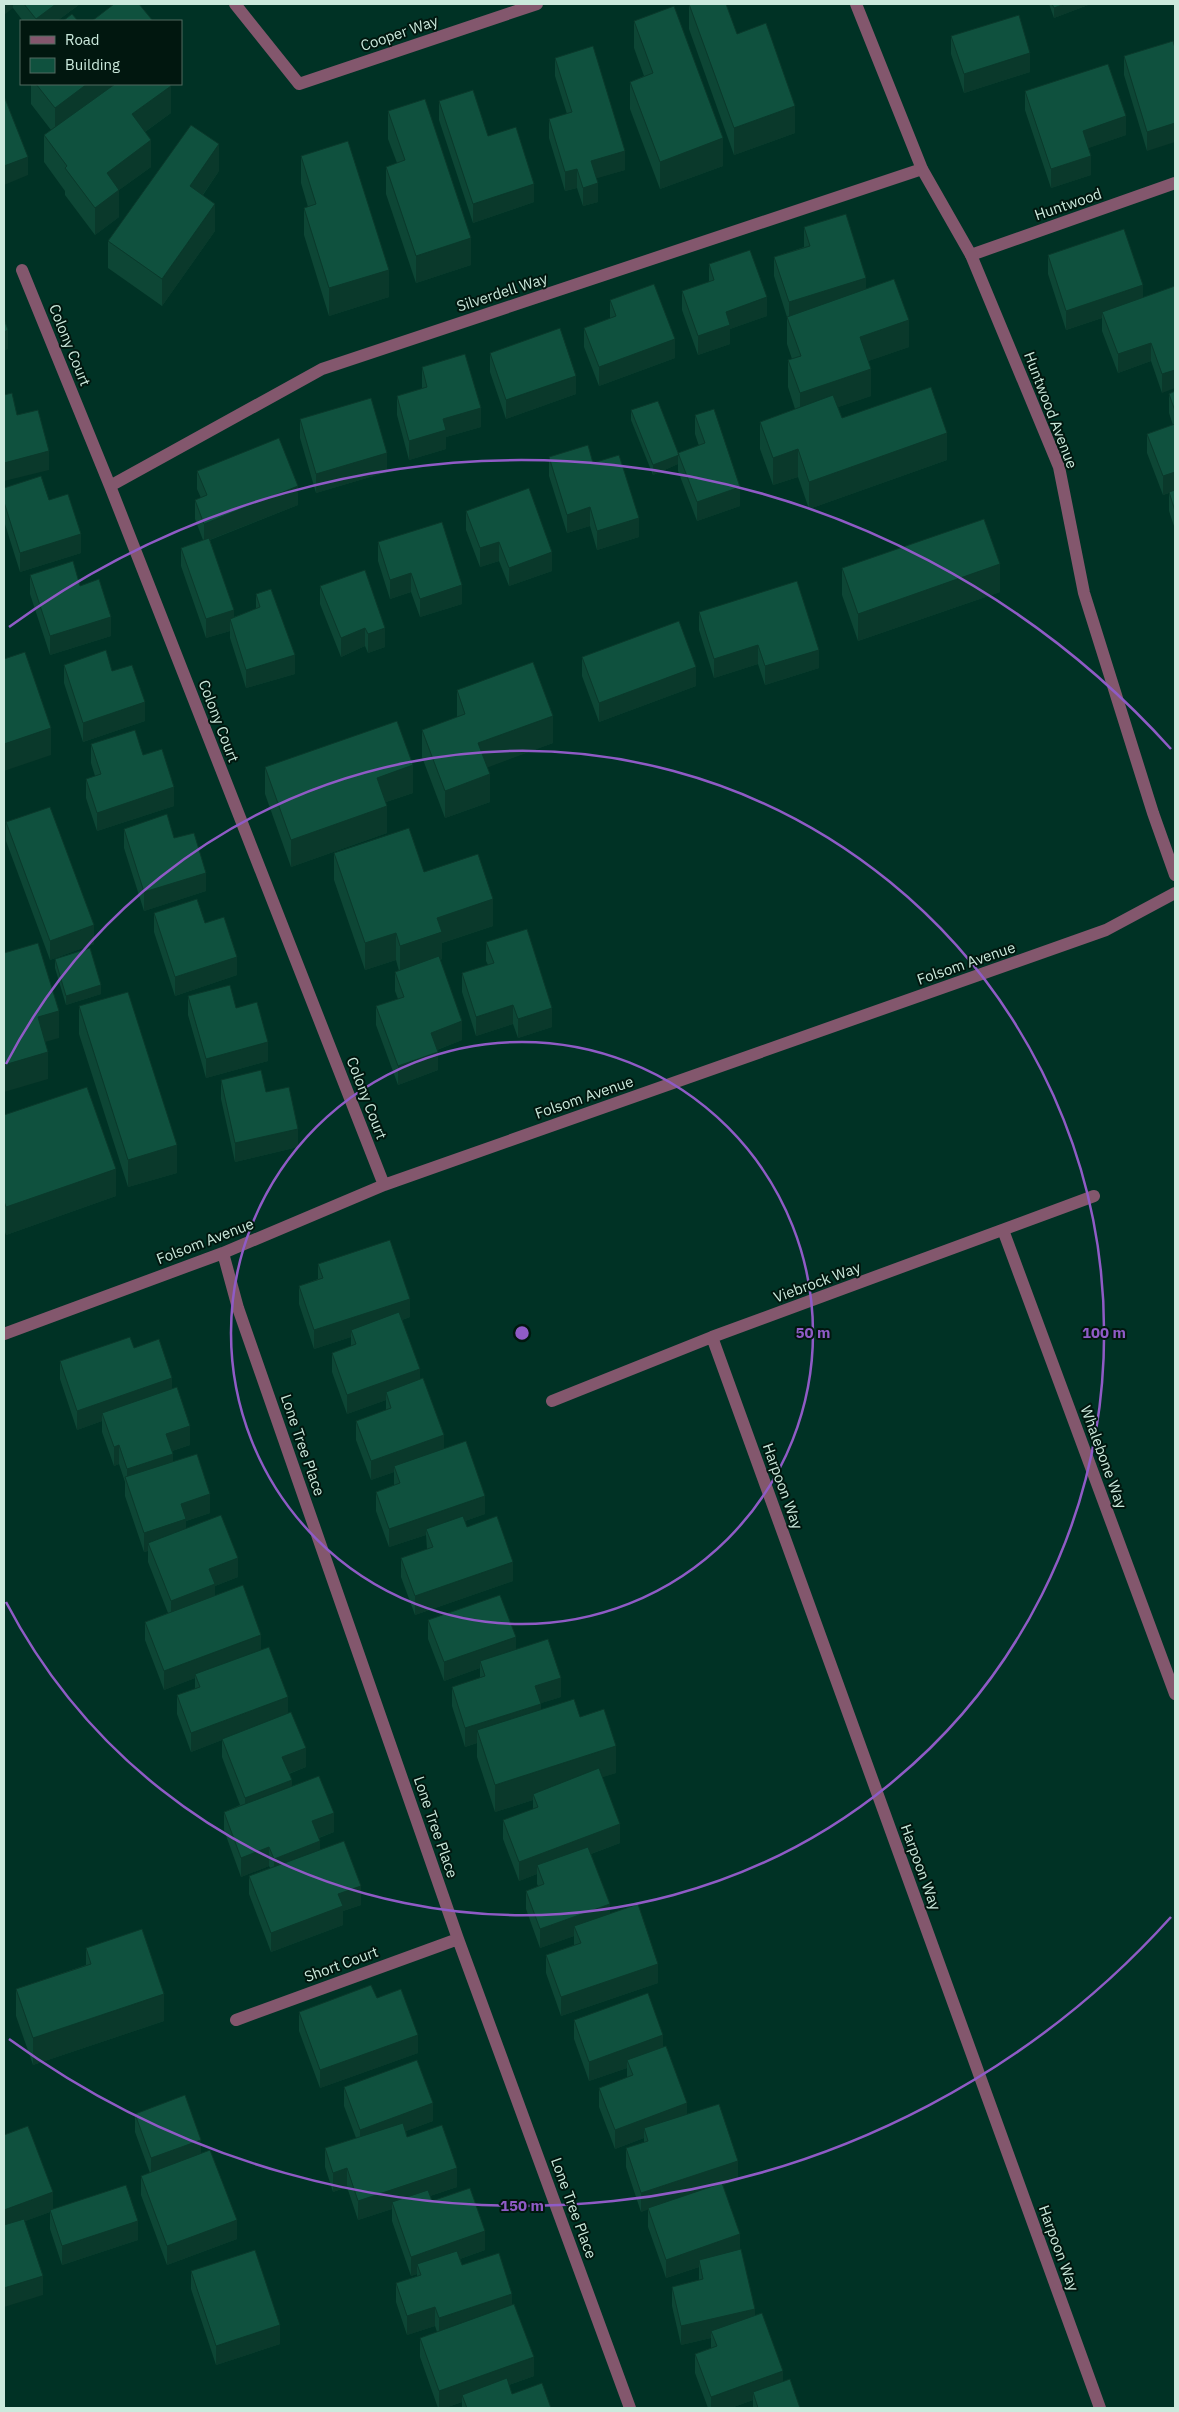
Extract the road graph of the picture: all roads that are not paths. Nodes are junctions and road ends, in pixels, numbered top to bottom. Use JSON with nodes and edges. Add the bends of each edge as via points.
{"nodes":[{"id":1,"x":235,"y":4,"type":"edge"},
{"id":2,"x":537,"y":4,"type":"edge"},
{"id":3,"x":856,"y":4,"type":"edge"},
{"id":4,"x":922,"y":169,"type":"junction"},
{"id":5,"x":1175,"y":184,"type":"edge"},
{"id":6,"x":971,"y":255,"type":"junction"},
{"id":7,"x":22,"y":270,"type":"dead end"},
{"id":8,"x":110,"y":486,"type":"junction"},
{"id":9,"x":1175,"y":875,"type":"edge"},
{"id":10,"x":1175,"y":893,"type":"edge"},
{"id":11,"x":384,"y":1185,"type":"junction"},
{"id":12,"x":1094,"y":1196,"type":"dead end"},
{"id":13,"x":1003,"y":1230,"type":"junction"},
{"id":14,"x":223,"y":1253,"type":"junction"},
{"id":15,"x":4,"y":1334,"type":"edge"},
{"id":16,"x":712,"y":1337,"type":"junction"},
{"id":17,"x":552,"y":1401,"type":"dead end"},
{"id":18,"x":1175,"y":1694,"type":"edge"},
{"id":19,"x":458,"y":1939,"type":"junction"},
{"id":20,"x":236,"y":2020,"type":"dead end"},
{"id":21,"x":630,"y":2408,"type":"edge"},
{"id":22,"x":1100,"y":2408,"type":"edge"}],
"edges":[{"from":1,"to":2,"type":"street","name":"Cooper Way","via":[[299,84]]},
{"from":3,"to":4,"type":"street","name":"Huntwood Avenue"},
{"from":4,"to":6,"type":"street","name":"Huntwood Avenue"},
{"from":4,"to":8,"type":"street","name":"Silverdell Way","via":[[322,369]]},
{"from":5,"to":6,"type":"street","name":"Huntwood"},
{"from":6,"to":9,"type":"street","name":"Huntwood Avenue","via":[[1059,468],[1084,593],[1123,722]]},
{"from":7,"to":8,"type":"street","name":"Colony Court"},
{"from":8,"to":11,"type":"street","name":"Colony Court"},
{"from":10,"to":11,"type":"street","name":"Folsom Avenue","via":[[1106,930]]},
{"from":11,"to":14,"type":"street","name":"Folsom Avenue"},
{"from":12,"to":13,"type":"street","name":"Viebrock Way"},
{"from":13,"to":16,"type":"street","name":"Viebrock Way"},
{"from":13,"to":18,"type":"street","name":"Whalebone Way"},
{"from":14,"to":15,"type":"street","name":"Folsom Avenue"},
{"from":14,"to":19,"type":"street","name":"Lone Tree Place","via":[[241,1318]]},
{"from":16,"to":17,"type":"street","name":"Viebrock Way"},
{"from":16,"to":22,"type":"street","name":"Harpoon Way"},
{"from":19,"to":20,"type":"street","name":"Short Court"},
{"from":19,"to":21,"type":"street","name":"Lone Tree Place"}]}
